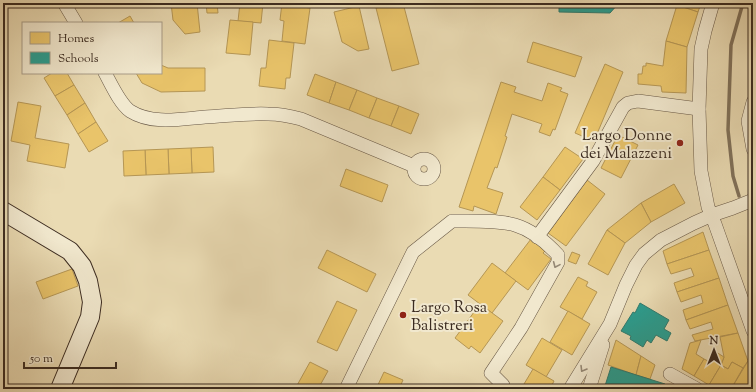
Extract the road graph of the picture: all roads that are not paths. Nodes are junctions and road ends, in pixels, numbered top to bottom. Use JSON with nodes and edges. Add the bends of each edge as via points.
{"nodes":[{"id":1,"x":64,"y":3,"type":"edge"},
{"id":2,"x":713,"y":3,"type":"edge"},
{"id":3,"x":75,"y":22,"type":"edge"},
{"id":4,"x":106,"y":74,"type":"edge"},
{"id":5,"x":753,"y":102,"type":"edge"},
{"id":6,"x":699,"y":109,"type":"junction"},
{"id":7,"x":753,"y":148,"type":"edge"},
{"id":8,"x":414,"y":166,"type":"dead end"},
{"id":9,"x":753,"y":200,"type":"edge"},
{"id":10,"x":3,"y":211,"type":"edge"},
{"id":11,"x":712,"y":215,"type":"junction"},
{"id":12,"x":537,"y":237,"type":"junction"},
{"id":13,"x":610,"y":324,"type":"junction"},
{"id":14,"x":753,"y":331,"type":"edge"},
{"id":15,"x":670,"y":374,"type":"dead end"},
{"id":16,"x":60,"y":389,"type":"edge"},
{"id":17,"x":346,"y":389,"type":"edge"},
{"id":18,"x":504,"y":389,"type":"edge"},
{"id":19,"x":570,"y":389,"type":"edge"},
{"id":20,"x":589,"y":389,"type":"edge"},
{"id":21,"x":697,"y":389,"type":"edge"}],
"edges":[{"from":1,"to":3,"type":"street"},
{"from":2,"to":6,"type":"street","via":[[701,49]]},
{"from":4,"to":8,"type":"street","via":[[123,104],[138,115],[165,120],[285,115],[301,119]]},
{"from":5,"to":7,"type":"street","via":[[748,121]]},
{"from":6,"to":11,"type":"street","via":[[701,171]]},
{"from":6,"to":12,"type":"street","via":[[638,101],[628,103],[623,107],[593,161]]},
{"from":9,"to":11,"type":"street"},
{"from":10,"to":16,"type":"street","via":[[70,251],[82,266],[88,281],[92,302],[90,317]]},
{"from":11,"to":13,"type":"street","via":[[661,240],[644,254],[626,284]]},
{"from":11,"to":14,"type":"street"},
{"from":12,"to":17,"type":"street","via":[[515,225],[452,221],[413,252]]},
{"from":12,"to":18,"type":"street","one_way":true,"via":[[558,255],[558,262],[521,328],[491,372]]},
{"from":13,"to":19,"type":"street","one_way":true},
{"from":13,"to":20,"type":"street"},
{"from":15,"to":21,"type":"street"}]}
